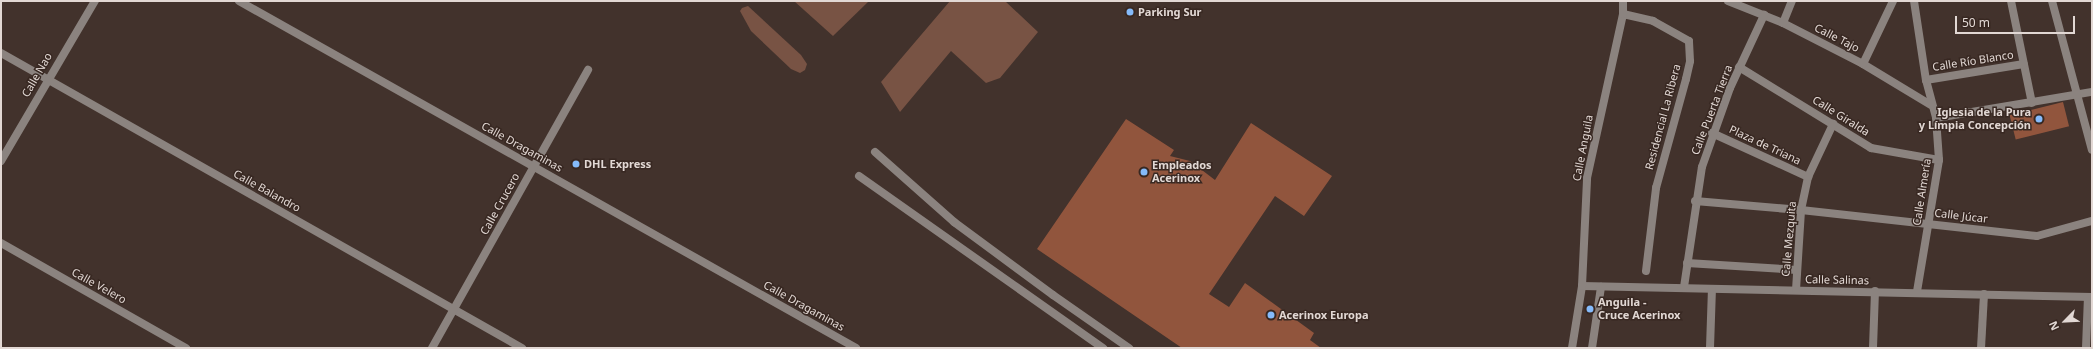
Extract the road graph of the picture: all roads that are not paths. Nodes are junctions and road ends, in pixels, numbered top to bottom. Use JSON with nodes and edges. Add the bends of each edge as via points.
{"nodes":[{"id":1,"x":95,"y":1,"type":"edge"},
{"id":2,"x":240,"y":1,"type":"edge"},
{"id":3,"x":1623,"y":1,"type":"edge"},
{"id":4,"x":1728,"y":1,"type":"edge"},
{"id":5,"x":1792,"y":1,"type":"edge"},
{"id":6,"x":1893,"y":1,"type":"edge"},
{"id":7,"x":1914,"y":1,"type":"edge"},
{"id":8,"x":2011,"y":1,"type":"edge"},
{"id":9,"x":2052,"y":1,"type":"edge"},
{"id":10,"x":1623,"y":14,"type":"junction"},
{"id":11,"x":1764,"y":15,"type":"junction"},
{"id":12,"x":1783,"y":23,"type":"junction"},
{"id":13,"x":1,"y":53,"type":"edge"},
{"id":14,"x":1863,"y":64,"type":"junction"},
{"id":15,"x":2024,"y":64,"type":"junction"},
{"id":16,"x":1739,"y":67,"type":"junction"},
{"id":17,"x":588,"y":70,"type":"dead end"},
{"id":18,"x":47,"y":79,"type":"junction"},
{"id":19,"x":1926,"y":80,"type":"junction"},
{"id":20,"x":2092,"y":92,"type":"edge"},
{"id":21,"x":2077,"y":95,"type":"junction"},
{"id":22,"x":2032,"y":103,"type":"junction"},
{"id":23,"x":1932,"y":105,"type":"junction"},
{"id":24,"x":1936,"y":118,"type":"junction"},
{"id":25,"x":1833,"y":124,"type":"junction"},
{"id":26,"x":1712,"y":133,"type":"junction"},
{"id":27,"x":2092,"y":150,"type":"edge"},
{"id":28,"x":875,"y":152,"type":"dead end"},
{"id":29,"x":1939,"y":160,"type":"junction"},
{"id":30,"x":1,"y":161,"type":"edge"},
{"id":31,"x":534,"y":166,"type":"junction"},
{"id":32,"x":859,"y":176,"type":"dead end"},
{"id":33,"x":1808,"y":177,"type":"junction"},
{"id":34,"x":1695,"y":201,"type":"junction"},
{"id":35,"x":1801,"y":210,"type":"junction"},
{"id":36,"x":2092,"y":221,"type":"edge"},
{"id":37,"x":1928,"y":223,"type":"junction"},
{"id":38,"x":1,"y":243,"type":"edge"},
{"id":39,"x":1687,"y":262,"type":"junction"},
{"id":40,"x":1797,"y":270,"type":"junction"},
{"id":41,"x":1646,"y":271,"type":"dead end"},
{"id":42,"x":1582,"y":286,"type":"junction"},
{"id":43,"x":1600,"y":286,"type":"junction"},
{"id":44,"x":1684,"y":287,"type":"junction"},
{"id":45,"x":1712,"y":289,"type":"junction"},
{"id":46,"x":1796,"y":290,"type":"junction"},
{"id":47,"x":1875,"y":291,"type":"junction"},
{"id":48,"x":1917,"y":292,"type":"junction"},
{"id":49,"x":1984,"y":294,"type":"junction"},
{"id":50,"x":2090,"y":297,"type":"edge"},
{"id":51,"x":454,"y":309,"type":"junction"},
{"id":52,"x":186,"y":348,"type":"edge"},
{"id":53,"x":432,"y":348,"type":"edge"},
{"id":54,"x":522,"y":348,"type":"edge"},
{"id":55,"x":856,"y":348,"type":"edge"},
{"id":56,"x":1103,"y":348,"type":"edge"},
{"id":57,"x":1130,"y":348,"type":"edge"},
{"id":58,"x":1572,"y":348,"type":"edge"},
{"id":59,"x":1592,"y":348,"type":"edge"},
{"id":60,"x":1710,"y":348,"type":"edge"},
{"id":61,"x":1872,"y":348,"type":"edge"},
{"id":62,"x":1981,"y":348,"type":"edge"},
{"id":63,"x":2086,"y":348,"type":"edge"}],
"edges":[{"from":1,"to":18,"type":"street","name":"Calle Nao"},
{"from":2,"to":31,"type":"street","name":"Calle Dragaminas"},
{"from":3,"to":10,"type":"street","name":"Calle Anguila"},
{"from":4,"to":11,"type":"street","name":"Calle Tajo"},
{"from":5,"to":12,"type":"street"},
{"from":6,"to":14,"type":"street"},
{"from":7,"to":19,"type":"street","name":"Calle Almería"},
{"from":8,"to":15,"type":"street"},
{"from":9,"to":21,"type":"street"},
{"from":10,"to":41,"type":"street","name":"Residencial La Ribera","via":[[1653,21],[1689,41],[1690,61],[1686,80],[1656,188]]},
{"from":10,"to":42,"type":"street","name":"Calle Anguila","via":[[1587,178]]},
{"from":11,"to":12,"type":"street","name":"Calle Tajo"},
{"from":11,"to":16,"type":"street","name":"Calle Puerta Tierra"},
{"from":12,"to":14,"type":"street","name":"Calle Tajo"},
{"from":13,"to":18,"type":"street","name":"Calle Balandro"},
{"from":14,"to":23,"type":"street","name":"Calle Tajo"},
{"from":15,"to":19,"type":"street","name":"Calle Río Blanco"},
{"from":15,"to":22,"type":"street"},
{"from":16,"to":25,"type":"street","name":"Calle Giralda"},
{"from":16,"to":26,"type":"street","name":"Calle Puerta Tierra"},
{"from":17,"to":31,"type":"street","name":"Calle Crucero"},
{"from":18,"to":30,"type":"street","name":"Calle Nao"},
{"from":18,"to":51,"type":"street","name":"Calle Balandro"},
{"from":19,"to":23,"type":"street","name":"Calle Almería"},
{"from":20,"to":21,"type":"street"},
{"from":21,"to":22,"type":"street"},
{"from":21,"to":27,"type":"street"},
{"from":22,"to":24,"type":"street"},
{"from":23,"to":24,"type":"street","name":"Calle Almería"},
{"from":24,"to":29,"type":"street","name":"Calle Almería"},
{"from":25,"to":29,"type":"street","name":"Calle Giralda","via":[[1871,148]]},
{"from":25,"to":33,"type":"street","name":"Calle Mezquita"},
{"from":26,"to":33,"type":"street","name":"Plaza de Triana"},
{"from":26,"to":34,"type":"street","name":"Calle Puerta Tierra"},
{"from":28,"to":57,"type":"street","via":[[954,222]]},
{"from":29,"to":37,"type":"street","name":"Calle Almería"},
{"from":31,"to":51,"type":"street","name":"Calle Crucero"},
{"from":31,"to":55,"type":"street","name":"Calle Dragaminas"},
{"from":32,"to":56,"type":"street"},
{"from":33,"to":35,"type":"street","name":"Calle Mezquita"},
{"from":34,"to":35,"type":"street"},
{"from":34,"to":39,"type":"street","name":"Calle Puerta Tierra"},
{"from":35,"to":37,"type":"street","name":"Calle Júcar"},
{"from":35,"to":40,"type":"street","name":"Calle Mezquita"},
{"from":36,"to":37,"type":"street","name":"Calle Júcar","via":[[2037,236]]},
{"from":37,"to":48,"type":"street","name":"Calle Almería"},
{"from":38,"to":52,"type":"street","name":"Calle Velero"},
{"from":39,"to":40,"type":"street"},
{"from":39,"to":44,"type":"street","name":"Calle Puerta Tierra"},
{"from":40,"to":46,"type":"street","name":"Calle Mezquita"},
{"from":42,"to":43,"type":"street","name":"Calle Salinas"},
{"from":42,"to":58,"type":"street","name":"Calle Anguila"},
{"from":43,"to":44,"type":"street","name":"Calle Salinas"},
{"from":43,"to":59,"type":"street"},
{"from":44,"to":45,"type":"street","name":"Calle Salinas"},
{"from":45,"to":46,"type":"street","name":"Calle Salinas"},
{"from":45,"to":60,"type":"street"},
{"from":46,"to":47,"type":"street","name":"Calle Salinas"},
{"from":47,"to":48,"type":"street","name":"Calle Salinas"},
{"from":47,"to":61,"type":"street"},
{"from":48,"to":49,"type":"street","name":"Calle Salinas"},
{"from":49,"to":50,"type":"street","name":"Calle Salinas"},
{"from":49,"to":62,"type":"street"},
{"from":50,"to":63,"type":"street"},
{"from":51,"to":53,"type":"street","name":"Calle Crucero"},
{"from":51,"to":54,"type":"street","name":"Calle Balandro"}]}
